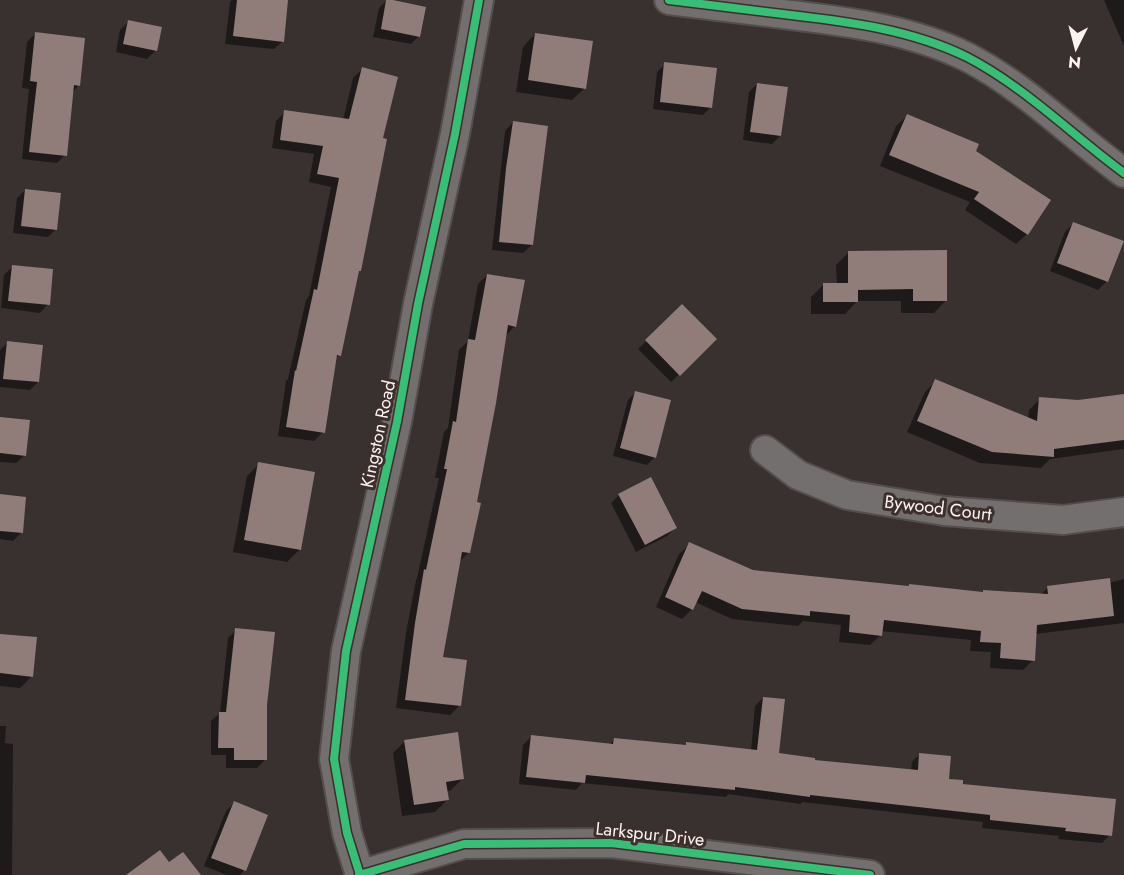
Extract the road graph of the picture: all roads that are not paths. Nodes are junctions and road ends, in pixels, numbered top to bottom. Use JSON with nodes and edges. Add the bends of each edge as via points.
{"nodes":[{"id":1,"x":479,"y":0,"type":"edge"},
{"id":2,"x":669,"y":0,"type":"edge"},
{"id":3,"x":1124,"y":173,"type":"edge"},
{"id":4,"x":765,"y":450,"type":"dead end"},
{"id":5,"x":1124,"y":512,"type":"edge"},
{"id":6,"x":359,"y":875,"type":"edge"},
{"id":7,"x":870,"y":875,"type":"edge"}],
"edges":[{"from":1,"to":6,"type":"street","name":"Kingston Road","via":[[397,422],[346,651],[334,759]]},
{"from":2,"to":3,"type":"street","via":[[860,24],[929,42],[1001,77]]},
{"from":4,"to":5,"type":"street","name":"Bywood Court","via":[[798,475],[847,495],[944,511],[1063,520]]},
{"from":6,"to":7,"type":"street","name":"Larkspur Drive","via":[[464,843],[611,843]]}]}
